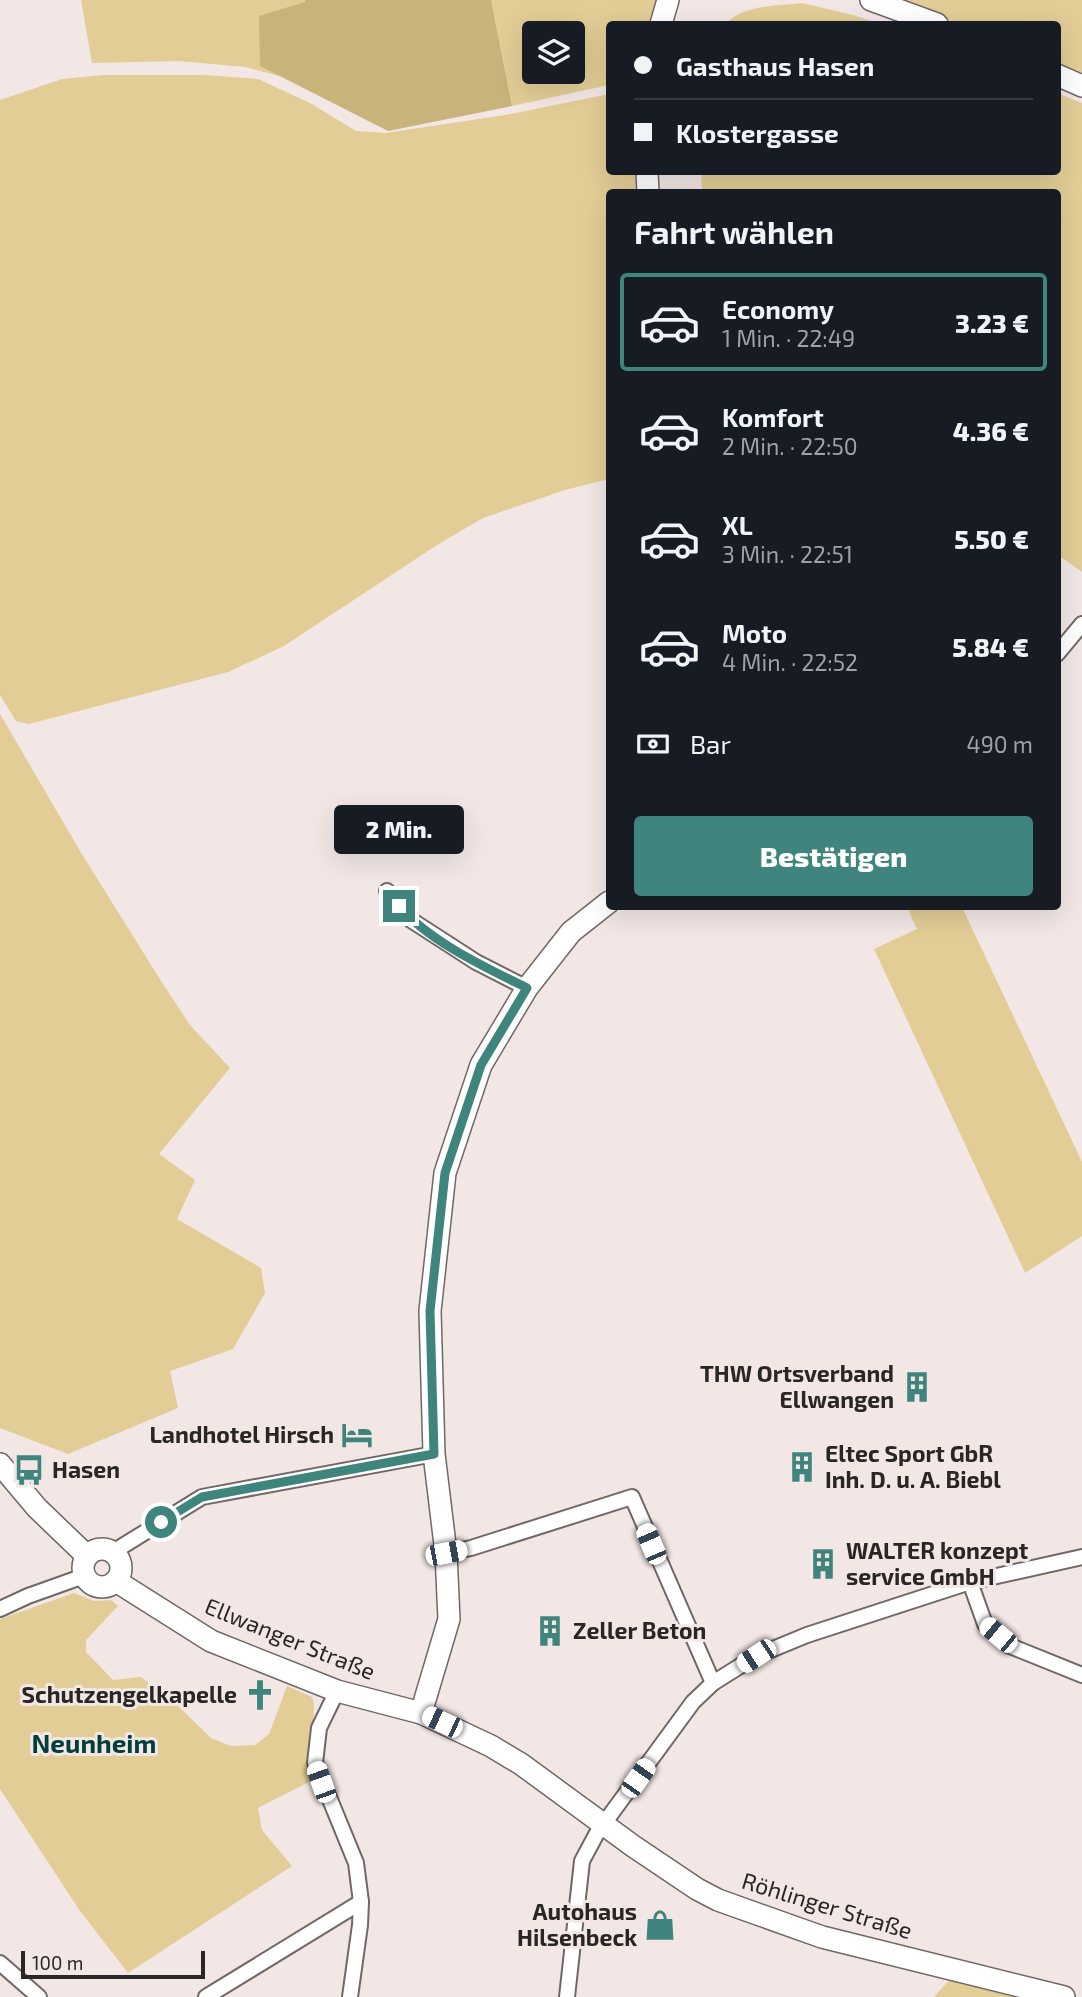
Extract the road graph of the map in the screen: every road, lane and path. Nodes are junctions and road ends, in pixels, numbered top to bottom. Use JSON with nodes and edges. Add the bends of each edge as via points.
{"nodes":[{"id":1,"x":871,"y":0,"type":"edge"},
{"id":2,"x":929,"y":21,"type":"edge"},
{"id":3,"x":1061,"y":77,"type":"edge"},
{"id":4,"x":1082,"y":86,"type":"edge"},
{"id":5,"x":1082,"y":624,"type":"edge"},
{"id":6,"x":1061,"y":649,"type":"edge"},
{"id":7,"x":387,"y":891,"type":"dead end"},
{"id":8,"x":606,"y":904,"type":"edge"},
{"id":9,"x":527,"y":988,"type":"junction"},
{"id":10,"x":434,"y":1454,"type":"junction"},
{"id":11,"x":0,"y":1464,"type":"edge"},
{"id":12,"x":446,"y":1553,"type":"junction"},
{"id":13,"x":114,"y":1554,"type":"junction"},
{"id":14,"x":1082,"y":1557,"type":"edge"},
{"id":15,"x":86,"y":1566,"type":"junction"},
{"id":16,"x":116,"y":1581,"type":"junction"},
{"id":17,"x":970,"y":1582,"type":"junction"},
{"id":18,"x":0,"y":1609,"type":"edge"},
{"id":19,"x":1082,"y":1675,"type":"edge"},
{"id":20,"x":713,"y":1683,"type":"junction"},
{"id":21,"x":337,"y":1691,"type":"junction"},
{"id":22,"x":421,"y":1713,"type":"junction"},
{"id":23,"x":491,"y":1746,"type":"joint"},
{"id":24,"x":604,"y":1824,"type":"junction"},
{"id":25,"x":361,"y":1902,"type":"junction"},
{"id":26,"x":0,"y":1962,"type":"edge"},
{"id":27,"x":40,"y":1997,"type":"edge"},
{"id":28,"x":206,"y":1997,"type":"edge"},
{"id":29,"x":350,"y":1997,"type":"edge"},
{"id":30,"x":567,"y":1997,"type":"edge"},
{"id":31,"x":1064,"y":1997,"type":"edge"}],
"edges":[{"from":1,"to":2,"type":"street"},
{"from":3,"to":4,"type":"street"},
{"from":5,"to":6,"type":"street"},
{"from":7,"to":9,"type":"street","via":[[411,920]]},
{"from":8,"to":9,"type":"street","via":[[571,932]]},
{"from":9,"to":10,"type":"street","via":[[481,1065],[445,1173],[430,1311]]},
{"from":10,"to":12,"type":"street"},
{"from":10,"to":13,"type":"street","via":[[202,1497]]},
{"from":11,"to":15,"type":"street"},
{"from":12,"to":20,"type":"street","via":[[632,1497]]},
{"from":12,"to":22,"type":"street","via":[[449,1619]]},
{"from":13,"to":15,"type":"street","via":[[100,1549]]},
{"from":13,"to":16,"type":"street","via":[[121,1567]]},
{"from":14,"to":17,"type":"street"},
{"from":15,"to":16,"type":"street","name":"Ellwanger Straße","via":[[89,1582],[103,1587]]},
{"from":15,"to":18,"type":"street"},
{"from":16,"to":21,"type":"street","name":"Ellwanger Straße","via":[[211,1641]]},
{"from":17,"to":19,"type":"street","via":[[985,1624],[1010,1646]]},
{"from":17,"to":20,"type":"street","via":[[807,1635],[756,1656]]},
{"from":20,"to":24,"type":"street","via":[[693,1702]]},
{"from":21,"to":22,"type":"street","name":"Ellwanger Straße"},
{"from":21,"to":25,"type":"street","via":[[319,1728],[315,1763],[356,1863]]},
{"from":22,"to":23,"type":"street","name":"Ellwanger Straße"},
{"from":23,"to":24,"type":"street","name":"Röhlinger Straße"},
{"from":24,"to":30,"type":"street","via":[[582,1861]]},
{"from":24,"to":31,"type":"street","name":"Röhlinger Straße","via":[[697,1889],[770,1920]]},
{"from":25,"to":28,"type":"street"},
{"from":25,"to":29,"type":"street"},
{"from":26,"to":27,"type":"street"}]}
